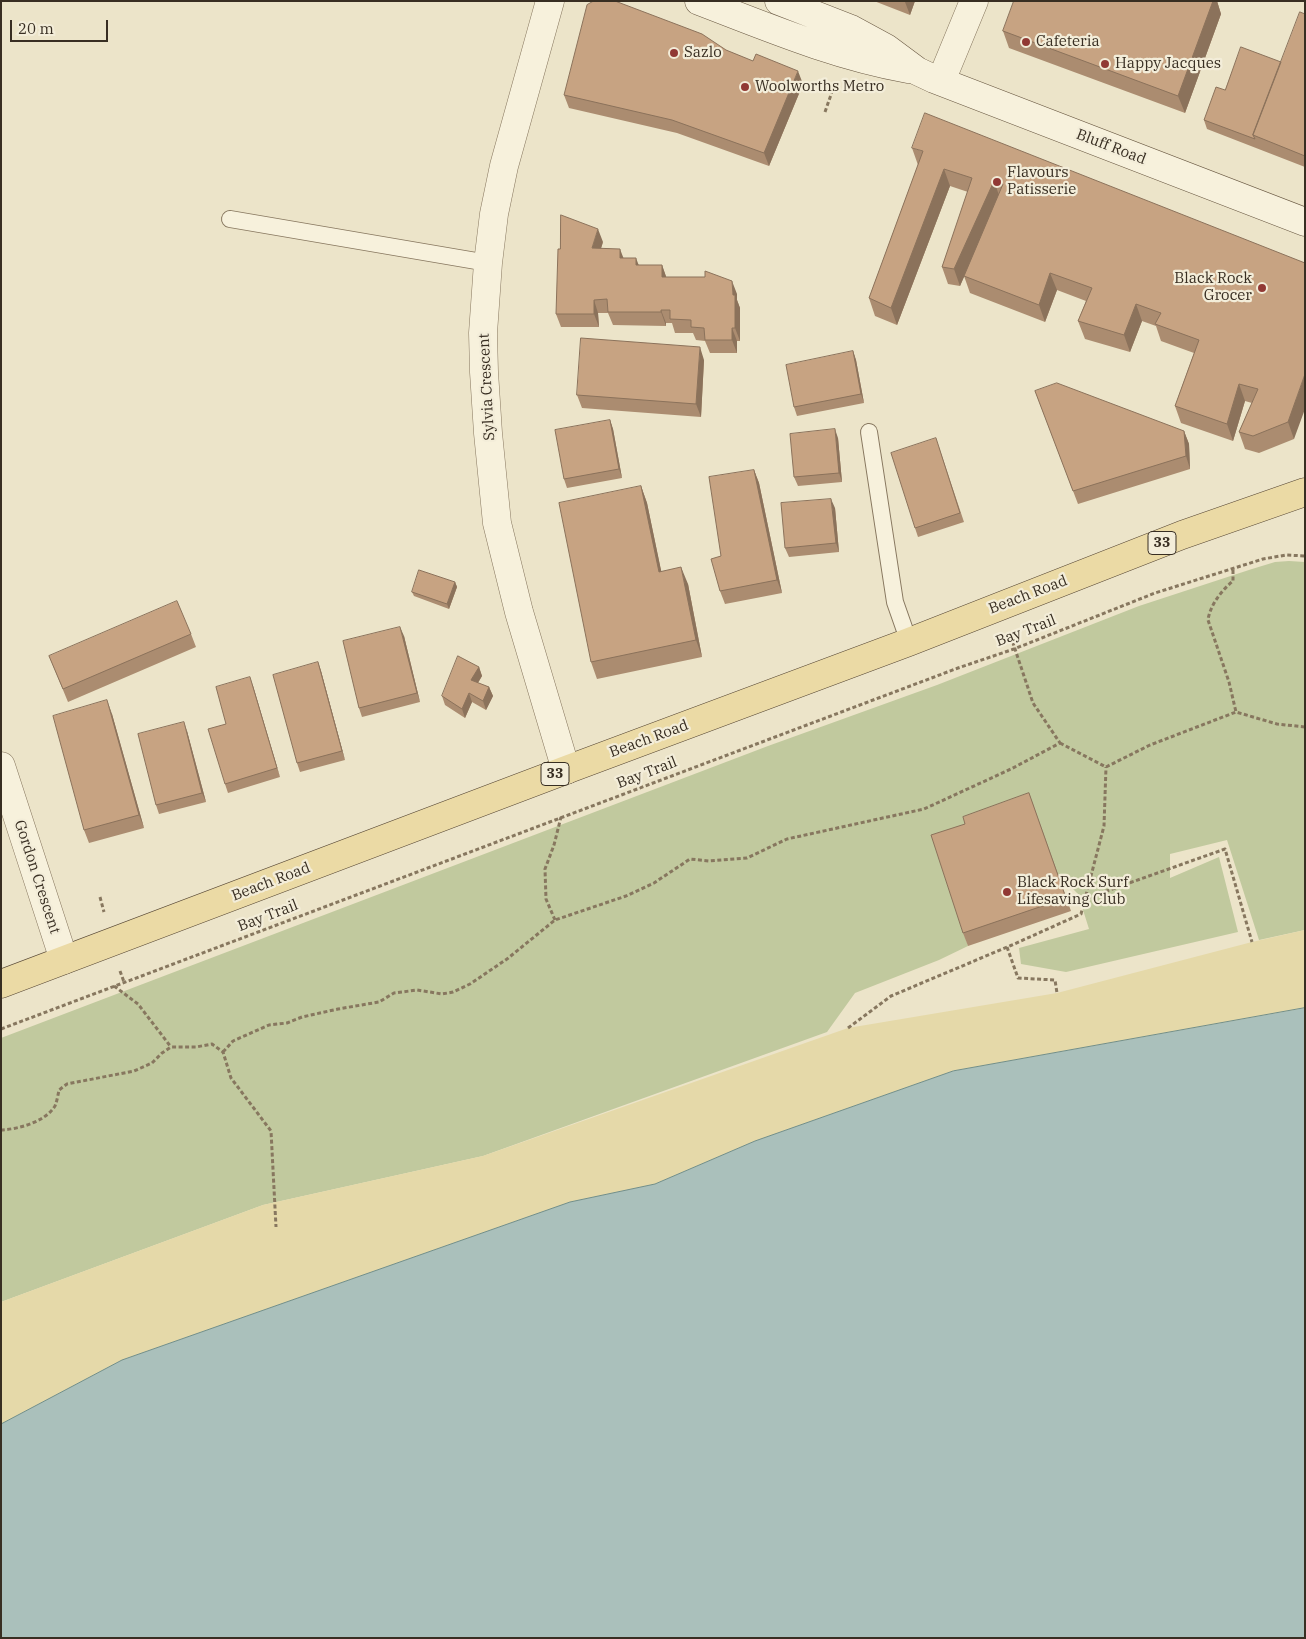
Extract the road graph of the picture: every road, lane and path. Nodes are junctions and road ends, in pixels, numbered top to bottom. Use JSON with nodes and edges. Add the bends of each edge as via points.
{"nodes":[{"id":1,"x":550,"y":1,"type":"edge"},
{"id":2,"x":699,"y":1,"type":"edge"},
{"id":3,"x":779,"y":1,"type":"edge"},
{"id":4,"x":974,"y":1,"type":"edge"},
{"id":5,"x":929,"y":76,"type":"junction"},
{"id":6,"x":834,"y":86,"type":"dead end"},
{"id":7,"x":825,"y":112,"type":"dead end"},
{"id":8,"x":230,"y":219,"type":"dead end"},
{"id":9,"x":1305,"y":222,"type":"edge"},
{"id":10,"x":488,"y":263,"type":"junction"},
{"id":11,"x":869,"y":432,"type":"dead end"},
{"id":12,"x":1302,"y":494,"type":"edge"},
{"id":13,"x":1305,"y":556,"type":"edge"},
{"id":14,"x":1233,"y":570,"type":"junction"},
{"id":15,"x":1001,"y":606,"type":"junction"},
{"id":16,"x":909,"y":642,"type":"junction"},
{"id":17,"x":1014,"y":649,"type":"junction"},
{"id":18,"x":1236,"y":712,"type":"junction"},
{"id":19,"x":1305,"y":727,"type":"edge"},
{"id":20,"x":1060,"y":743,"type":"junction"},
{"id":21,"x":1,"y":766,"type":"edge"},
{"id":22,"x":1106,"y":767,"type":"junction"},
{"id":23,"x":566,"y":770,"type":"junction"},
{"id":24,"x":561,"y":817,"type":"junction"},
{"id":25,"x":1086,"y":898,"type":"junction"},
{"id":26,"x":555,"y":920,"type":"junction"},
{"id":27,"x":1252,"y":942,"type":"dead end"},
{"id":28,"x":1007,"y":947,"type":"junction"},
{"id":29,"x":64,"y":960,"type":"junction"},
{"id":30,"x":1,"y":984,"type":"edge"},
{"id":31,"x":114,"y":986,"type":"junction"},
{"id":32,"x":1057,"y":993,"type":"dead end"},
{"id":33,"x":848,"y":1028,"type":"dead end"},
{"id":34,"x":1,"y":1029,"type":"edge"},
{"id":35,"x":171,"y":1047,"type":"junction"},
{"id":36,"x":223,"y":1052,"type":"junction"},
{"id":37,"x":1,"y":1130,"type":"edge"},
{"id":38,"x":276,"y":1226,"type":"dead end"}],
"edges":[{"from":1,"to":10,"type":"street","name":"Sylvia Crescent","via":[[504,166]]},
{"from":2,"to":5,"type":"street","name":"Bluff Road","via":[[798,39]]},
{"from":3,"to":5,"type":"street","name":"Bluff Road","via":[[851,29]]},
{"from":4,"to":5,"type":"street"},
{"from":5,"to":9,"type":"street","name":"Bluff Road"},
{"from":6,"to":7,"type":"path"},
{"from":8,"to":10,"type":"lane"},
{"from":10,"to":23,"type":"street","name":"Sylvia Crescent","via":[[484,372],[497,523],[519,612]]},
{"from":11,"to":16,"type":"lane","via":[[895,602]]},
{"from":12,"to":15,"type":"main road","name":"Beach Road","number":"33","via":[[1182,535]]},
{"from":13,"to":14,"type":"path","name":"Bay Trail","via":[[1263,559]]},
{"from":14,"to":17,"type":"path","name":"Bay Trail","via":[[1155,593]]},
{"from":14,"to":18,"type":"path","via":[[1233,581],[1224,589],[1208,620]]},
{"from":15,"to":16,"type":"main road","name":"Beach Road","number":"33"},
{"from":15,"to":17,"type":"path"},
{"from":16,"to":23,"type":"main road","name":"Beach Road","number":"33"},
{"from":17,"to":20,"type":"path","via":[[1033,703]]},
{"from":17,"to":24,"type":"path","name":"Bay Trail"},
{"from":18,"to":19,"type":"path","via":[[1278,724]]},
{"from":18,"to":22,"type":"path","via":[[1150,745]]},
{"from":20,"to":22,"type":"path"},
{"from":20,"to":26,"type":"path","via":[[924,809],[787,839],[747,858],[690,859],[654,883],[626,896]]},
{"from":21,"to":29,"type":"street","name":"Gordon Crescent"},
{"from":22,"to":25,"type":"path","via":[[1104,826]]},
{"from":23,"to":29,"type":"main road","name":"Beach Road","number":"33"},
{"from":24,"to":26,"type":"path","via":[[545,869],[546,899]]},
{"from":24,"to":31,"type":"path","name":"Bay Trail"},
{"from":25,"to":27,"type":"path","via":[[1225,849]]},
{"from":25,"to":28,"type":"path","via":[[1082,914]]},
{"from":26,"to":36,"type":"path","via":[[507,959],[453,992],[442,994],[417,990],[394,993],[380,1002],[269,1025],[233,1041]]},
{"from":28,"to":32,"type":"path","via":[[1018,978],[1055,980]]},
{"from":28,"to":33,"type":"path","via":[[891,996]]},
{"from":29,"to":30,"type":"main road","name":"Beach Road","number":"33"},
{"from":31,"to":34,"type":"path","name":"Bay Trail"},
{"from":31,"to":35,"type":"path","via":[[138,1004]]},
{"from":35,"to":36,"type":"path","via":[[212,1044]]},
{"from":35,"to":37,"type":"path","via":[[152,1063],[134,1071],[67,1084],[59,1090],[56,1104],[48,1114],[33,1123]]},
{"from":36,"to":38,"type":"path","via":[[231,1078],[271,1131]]}]}
